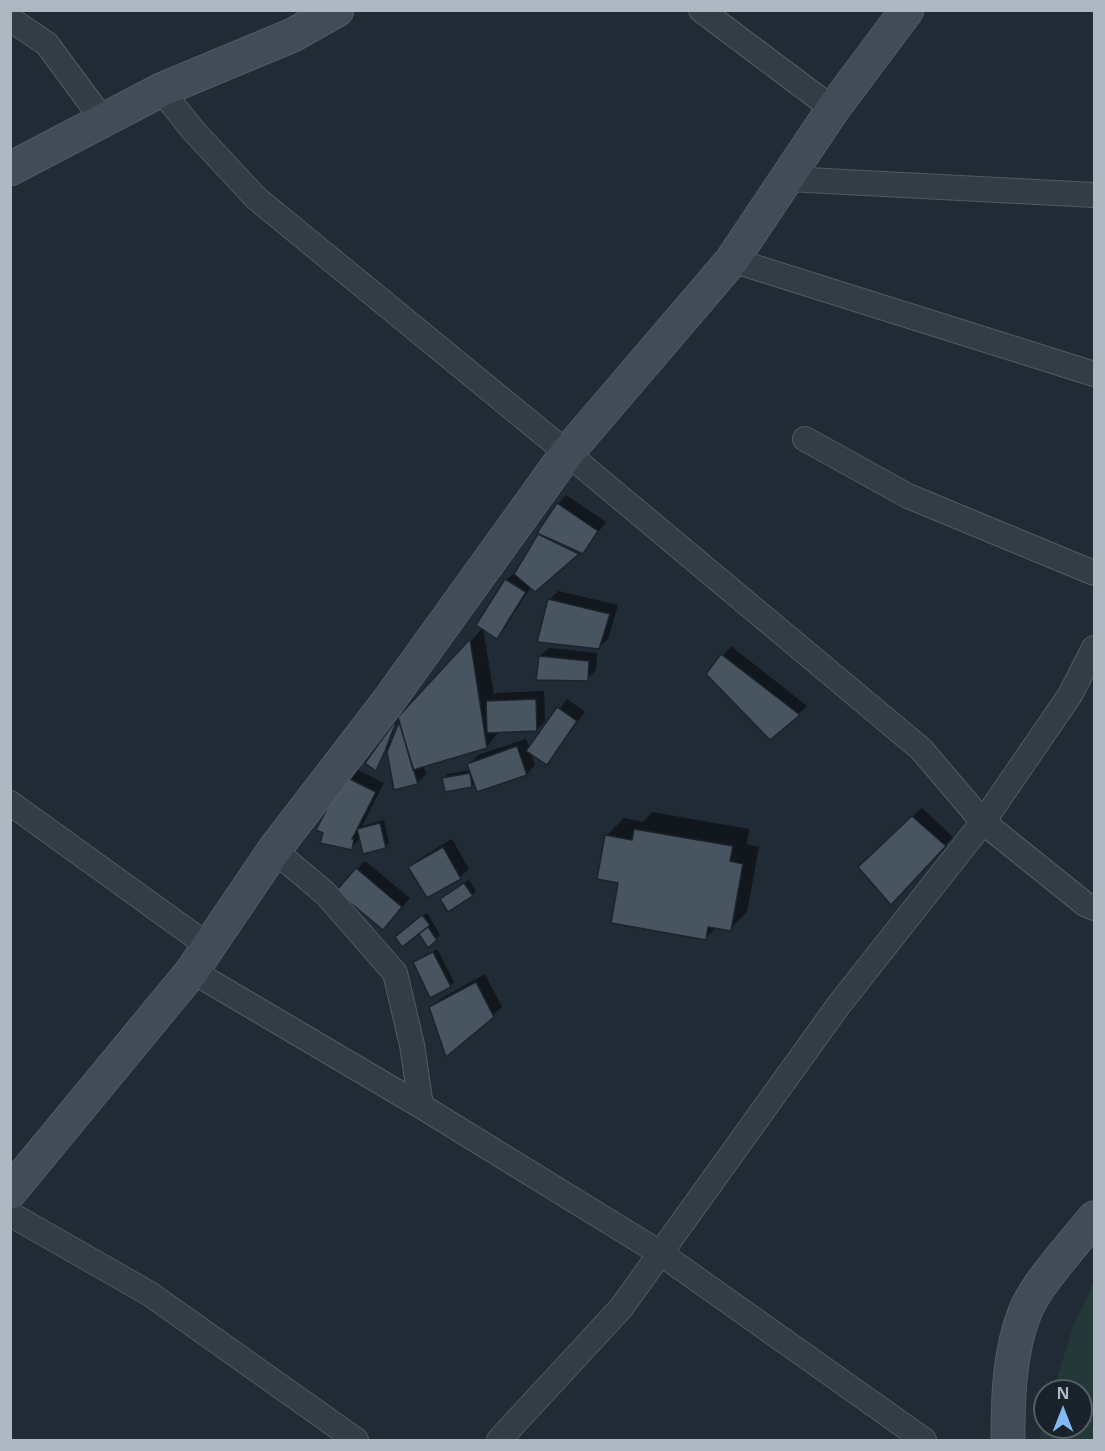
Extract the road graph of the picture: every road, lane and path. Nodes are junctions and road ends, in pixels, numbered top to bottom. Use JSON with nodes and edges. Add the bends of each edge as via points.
{"nodes":[{"id":1,"x":337,"y":10,"type":"edge"},
{"id":2,"x":701,"y":10,"type":"edge"},
{"id":3,"x":907,"y":10,"type":"edge"},
{"id":4,"x":10,"y":19,"type":"edge"},
{"id":5,"x":161,"y":90,"type":"junction"},
{"id":6,"x":833,"y":109,"type":"junction"},
{"id":7,"x":103,"y":120,"type":"junction"},
{"id":8,"x":10,"y":169,"type":"edge"},
{"id":9,"x":788,"y":179,"type":"junction"},
{"id":10,"x":1095,"y":195,"type":"edge"},
{"id":11,"x":732,"y":260,"type":"junction"},
{"id":12,"x":1095,"y":374,"type":"edge"},
{"id":13,"x":805,"y":439,"type":"dead end"},
{"id":14,"x":567,"y":453,"type":"junction"},
{"id":15,"x":1095,"y":573,"type":"edge"},
{"id":16,"x":1095,"y":648,"type":"edge"},
{"id":17,"x":10,"y":803,"type":"edge"},
{"id":18,"x":983,"y":822,"type":"junction"},
{"id":19,"x":274,"y":850,"type":"junction"},
{"id":20,"x":1095,"y":908,"type":"edge"},
{"id":21,"x":199,"y":958,"type":"junction"},
{"id":22,"x":422,"y":1106,"type":"junction"},
{"id":23,"x":13,"y":1182,"type":"edge"},
{"id":24,"x":10,"y":1214,"type":"edge"},
{"id":25,"x":1095,"y":1218,"type":"edge"},
{"id":26,"x":660,"y":1253,"type":"junction"},
{"id":27,"x":356,"y":1440,"type":"edge"},
{"id":28,"x":500,"y":1440,"type":"edge"},
{"id":29,"x":924,"y":1440,"type":"edge"},
{"id":30,"x":1008,"y":1440,"type":"edge"}],
"edges":[{"from":1,"to":5,"type":"street","via":[[293,35]]},
{"from":2,"to":6,"type":"street"},
{"from":3,"to":6,"type":"street"},
{"from":4,"to":7,"type":"street","via":[[47,44]]},
{"from":5,"to":7,"type":"street"},
{"from":5,"to":14,"type":"street","via":[[256,198]]},
{"from":6,"to":9,"type":"street"},
{"from":7,"to":8,"type":"street"},
{"from":9,"to":10,"type":"street"},
{"from":9,"to":11,"type":"street"},
{"from":11,"to":12,"type":"street"},
{"from":11,"to":14,"type":"street"},
{"from":13,"to":15,"type":"street","via":[[908,496]]},
{"from":14,"to":18,"type":"street","via":[[921,749]]},
{"from":14,"to":19,"type":"street","via":[[387,703]]},
{"from":16,"to":18,"type":"street","via":[[1070,695]]},
{"from":17,"to":21,"type":"street"},
{"from":18,"to":20,"type":"street"},
{"from":18,"to":26,"type":"street","via":[[838,1006]]},
{"from":19,"to":21,"type":"street"},
{"from":19,"to":22,"type":"street","via":[[326,894],[395,974]]},
{"from":21,"to":22,"type":"street"},
{"from":21,"to":23,"type":"street"},
{"from":22,"to":26,"type":"street"},
{"from":24,"to":27,"type":"street","via":[[150,1294]]},
{"from":25,"to":30,"type":"street","via":[[1057,1263],[1025,1311],[1008,1383]]},
{"from":26,"to":28,"type":"street","via":[[621,1308]]},
{"from":26,"to":29,"type":"street"}]}
